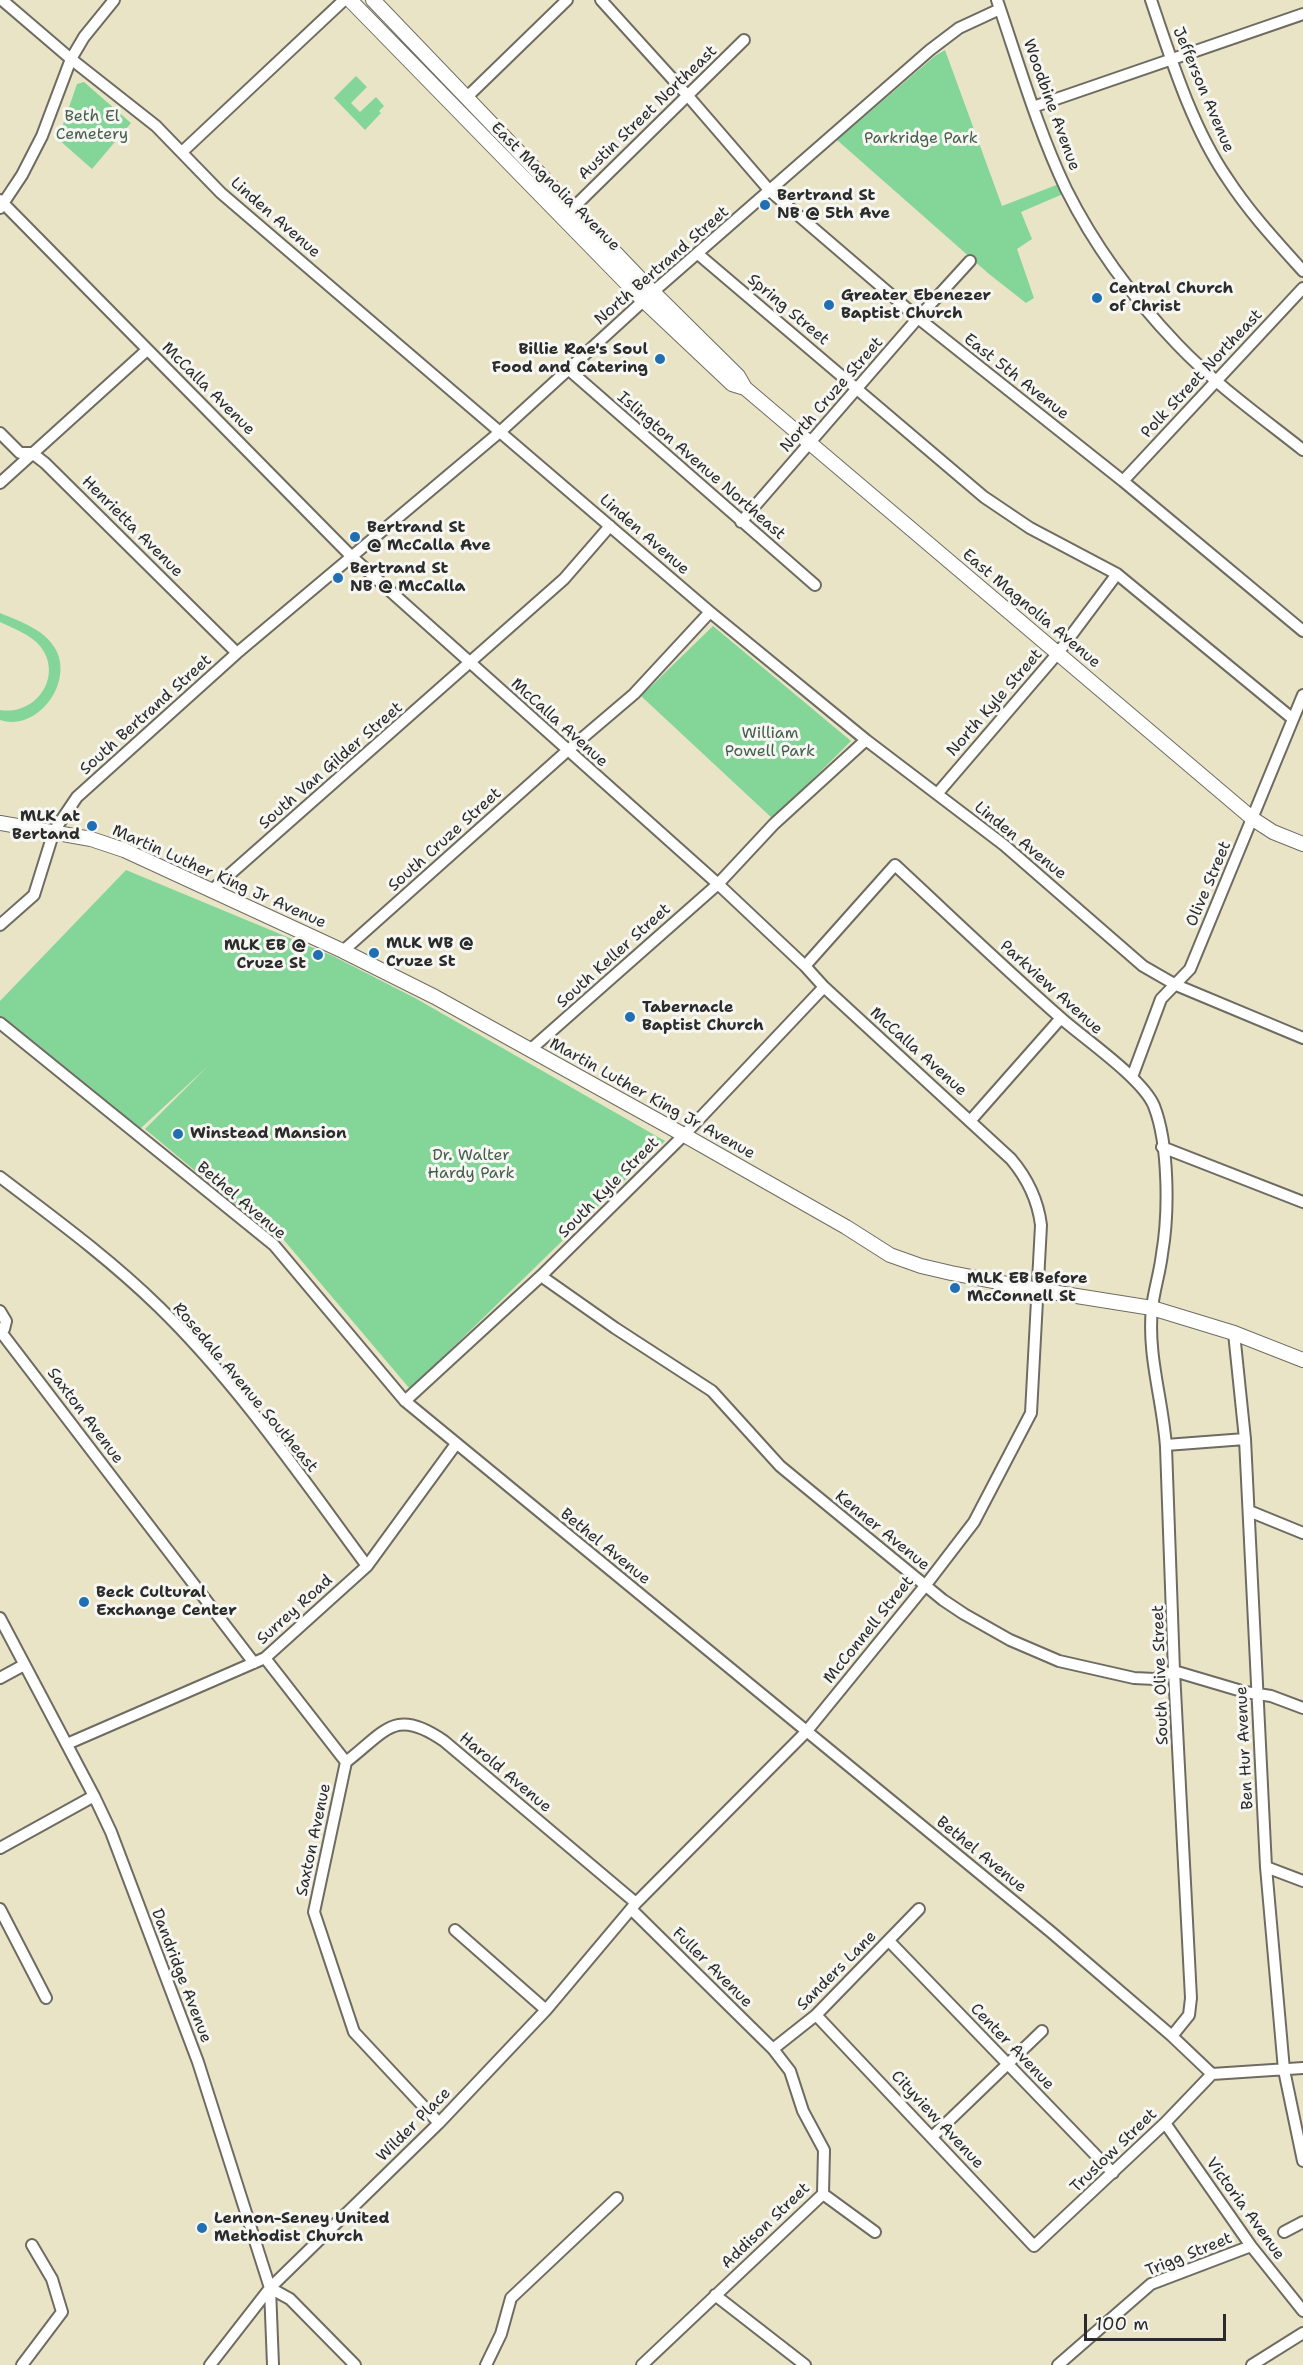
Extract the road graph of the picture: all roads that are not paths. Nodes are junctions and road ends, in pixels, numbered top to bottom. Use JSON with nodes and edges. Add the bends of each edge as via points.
{"nodes":[{"id":1,"x":2,"y":0,"type":"edge"},
{"id":2,"x":114,"y":0,"type":"edge"},
{"id":3,"x":344,"y":0,"type":"edge"},
{"id":4,"x":350,"y":0,"type":"edge"},
{"id":5,"x":373,"y":0,"type":"edge"},
{"id":6,"x":567,"y":0,"type":"edge"},
{"id":7,"x":601,"y":0,"type":"edge"},
{"id":8,"x":1151,"y":0,"type":"edge"},
{"id":9,"x":999,"y":5,"type":"edge"},
{"id":10,"x":1303,"y":14,"type":"edge"},
{"id":11,"x":744,"y":40,"type":"dead end"},
{"id":12,"x":71,"y":58,"type":"junction"},
{"id":13,"x":1172,"y":59,"type":"junction"},
{"id":14,"x":688,"y":96,"type":"junction"},
{"id":15,"x":466,"y":99,"type":"junction"},
{"id":16,"x":1033,"y":107,"type":"junction"},
{"id":17,"x":182,"y":152,"type":"junction"},
{"id":18,"x":770,"y":191,"type":"junction"},
{"id":19,"x":1,"y":204,"type":"edge"},
{"id":20,"x":573,"y":208,"type":"junction"},
{"id":21,"x":698,"y":254,"type":"junction"},
{"id":22,"x":970,"y":261,"type":"dead end"},
{"id":23,"x":1303,"y":271,"type":"edge"},
{"id":24,"x":1303,"y":288,"type":"edge"},
{"id":25,"x":648,"y":296,"type":"junction"},
{"id":26,"x":918,"y":318,"type":"junction"},
{"id":27,"x":147,"y":350,"type":"junction"},
{"id":28,"x":568,"y":369,"type":"junction"},
{"id":29,"x":1216,"y":380,"type":"junction"},
{"id":30,"x":858,"y":390,"type":"junction"},
{"id":31,"x":501,"y":430,"type":"junction"},
{"id":32,"x":0,"y":433,"type":"edge"},
{"id":33,"x":811,"y":444,"type":"junction"},
{"id":34,"x":1303,"y":450,"type":"edge"},
{"id":35,"x":32,"y":453,"type":"junction"},
{"id":36,"x":1123,"y":481,"type":"junction"},
{"id":37,"x":0,"y":483,"type":"edge"},
{"id":38,"x":741,"y":522,"type":"junction"},
{"id":39,"x":610,"y":526,"type":"junction"},
{"id":40,"x":351,"y":556,"type":"junction"},
{"id":41,"x":1117,"y":574,"type":"junction"},
{"id":42,"x":815,"y":585,"type":"dead end"},
{"id":43,"x":710,"y":612,"type":"junction"},
{"id":44,"x":1303,"y":631,"type":"edge"},
{"id":45,"x":237,"y":653,"type":"junction"},
{"id":46,"x":1058,"y":653,"type":"junction"},
{"id":47,"x":470,"y":664,"type":"junction"},
{"id":48,"x":1303,"y":695,"type":"edge"},
{"id":49,"x":1293,"y":719,"type":"junction"},
{"id":50,"x":866,"y":740,"type":"junction"},
{"id":51,"x":567,"y":751,"type":"junction"},
{"id":52,"x":937,"y":794,"type":"junction"},
{"id":53,"x":1253,"y":819,"type":"junction"},
{"id":54,"x":0,"y":823,"type":"edge"},
{"id":55,"x":54,"y":831,"type":"junction"},
{"id":56,"x":1303,"y":844,"type":"edge"},
{"id":57,"x":718,"y":884,"type":"junction"},
{"id":58,"x":212,"y":890,"type":"junction"},
{"id":59,"x":0,"y":925,"type":"edge"},
{"id":60,"x":343,"y":951,"type":"junction"},
{"id":61,"x":805,"y":966,"type":"junction"},
{"id":62,"x":1176,"y":985,"type":"junction"},
{"id":63,"x":824,"y":987,"type":"junction"},
{"id":64,"x":1061,"y":1018,"type":"junction"},
{"id":65,"x":0,"y":1023,"type":"edge"},
{"id":66,"x":1303,"y":1038,"type":"edge"},
{"id":67,"x":530,"y":1050,"type":"junction"},
{"id":68,"x":1132,"y":1077,"type":"junction"},
{"id":69,"x":970,"y":1120,"type":"junction"},
{"id":70,"x":684,"y":1135,"type":"junction"},
{"id":71,"x":1162,"y":1147,"type":"junction"},
{"id":72,"x":0,"y":1177,"type":"edge"},
{"id":73,"x":1303,"y":1202,"type":"edge"},
{"id":74,"x":542,"y":1276,"type":"junction"},
{"id":75,"x":1039,"y":1290,"type":"junction"},
{"id":76,"x":1152,"y":1308,"type":"junction"},
{"id":77,"x":0,"y":1311,"type":"edge"},
{"id":78,"x":1,"y":1332,"type":"edge"},
{"id":79,"x":1234,"y":1333,"type":"junction"},
{"id":80,"x":1303,"y":1360,"type":"edge"},
{"id":81,"x":405,"y":1401,"type":"junction"},
{"id":82,"x":1245,"y":1439,"type":"junction"},
{"id":83,"x":456,"y":1444,"type":"junction"},
{"id":84,"x":1166,"y":1444,"type":"junction"},
{"id":85,"x":1248,"y":1511,"type":"junction"},
{"id":86,"x":1303,"y":1533,"type":"edge"},
{"id":87,"x":367,"y":1566,"type":"junction"},
{"id":88,"x":926,"y":1586,"type":"junction"},
{"id":89,"x":0,"y":1618,"type":"edge"},
{"id":90,"x":265,"y":1658,"type":"junction"},
{"id":91,"x":254,"y":1663,"type":"junction"},
{"id":92,"x":24,"y":1665,"type":"junction"},
{"id":93,"x":1174,"y":1671,"type":"junction"},
{"id":94,"x":0,"y":1678,"type":"edge"},
{"id":95,"x":1257,"y":1694,"type":"junction"},
{"id":96,"x":1303,"y":1708,"type":"edge"},
{"id":97,"x":806,"y":1732,"type":"junction"},
{"id":98,"x":67,"y":1744,"type":"junction"},
{"id":99,"x":346,"y":1762,"type":"junction"},
{"id":100,"x":94,"y":1796,"type":"junction"},
{"id":101,"x":0,"y":1848,"type":"edge"},
{"id":102,"x":1266,"y":1867,"type":"junction"},
{"id":103,"x":1303,"y":1881,"type":"edge"},
{"id":104,"x":633,"y":1906,"type":"junction"},
{"id":105,"x":0,"y":1909,"type":"edge"},
{"id":106,"x":919,"y":1909,"type":"dead end"},
{"id":107,"x":455,"y":1930,"type":"dead end"},
{"id":108,"x":889,"y":1941,"type":"junction"},
{"id":109,"x":46,"y":1998,"type":"dead end"},
{"id":110,"x":546,"y":2010,"type":"junction"},
{"id":111,"x":816,"y":2015,"type":"junction"},
{"id":112,"x":1042,"y":2031,"type":"dead end"},
{"id":113,"x":1172,"y":2036,"type":"junction"},
{"id":114,"x":773,"y":2049,"type":"junction"},
{"id":115,"x":1007,"y":2064,"type":"junction"},
{"id":116,"x":1303,"y":2068,"type":"edge"},
{"id":117,"x":1284,"y":2070,"type":"junction"},
{"id":118,"x":1212,"y":2074,"type":"junction"},
{"id":119,"x":439,"y":2123,"type":"junction"},
{"id":120,"x":1165,"y":2123,"type":"junction"},
{"id":121,"x":933,"y":2136,"type":"junction"},
{"id":122,"x":1303,"y":2161,"type":"edge"},
{"id":123,"x":1113,"y":2173,"type":"junction"},
{"id":124,"x":823,"y":2194,"type":"junction"},
{"id":125,"x":617,"y":2198,"type":"dead end"},
{"id":126,"x":1303,"y":2222,"type":"edge"},
{"id":127,"x":875,"y":2232,"type":"dead end"},
{"id":128,"x":1284,"y":2232,"type":"dead end"},
{"id":129,"x":32,"y":2245,"type":"dead end"},
{"id":130,"x":1034,"y":2246,"type":"joint"},
{"id":131,"x":1251,"y":2246,"type":"junction"},
{"id":132,"x":270,"y":2288,"type":"junction"},
{"id":133,"x":716,"y":2295,"type":"junction"},
{"id":134,"x":1303,"y":2311,"type":"edge"},
{"id":135,"x":1303,"y":2333,"type":"edge"},
{"id":136,"x":22,"y":2365,"type":"edge"},
{"id":137,"x":210,"y":2365,"type":"edge"},
{"id":138,"x":273,"y":2365,"type":"edge"},
{"id":139,"x":356,"y":2365,"type":"edge"},
{"id":140,"x":486,"y":2365,"type":"edge"},
{"id":141,"x":642,"y":2365,"type":"edge"},
{"id":142,"x":805,"y":2365,"type":"edge"},
{"id":143,"x":1058,"y":2365,"type":"edge"},
{"id":144,"x":1252,"y":2365,"type":"edge"}],
"edges":[{"from":1,"to":12,"type":"street","name":"Linden Avenue"},
{"from":2,"to":12,"type":"street"},
{"from":3,"to":17,"type":"street"},
{"from":4,"to":25,"type":"main road","name":"East Magnolia Avenue"},
{"from":5,"to":15,"type":"main road","name":"East Magnolia Avenue"},
{"from":6,"to":15,"type":"street"},
{"from":7,"to":14,"type":"street","name":"East 5th Avenue"},
{"from":8,"to":13,"type":"street","name":"Jefferson Avenue"},
{"from":9,"to":16,"type":"street","name":"Woodbine Avenue"},
{"from":9,"to":18,"type":"street","name":"North Bertrand Street","via":[[930,50]]},
{"from":10,"to":13,"type":"street"},
{"from":11,"to":14,"type":"street","name":"Austin Street Northeast"},
{"from":12,"to":17,"type":"street","name":"Linden Avenue","via":[[156,126]]},
{"from":12,"to":19,"type":"street","via":[[42,136]]},
{"from":13,"to":16,"type":"street"},
{"from":13,"to":23,"type":"street","name":"Jefferson Avenue","via":[[1203,136],[1225,177]]},
{"from":14,"to":18,"type":"street","name":"East 5th Avenue"},
{"from":14,"to":20,"type":"street","name":"Austin Street Northeast"},
{"from":15,"to":20,"type":"main road","name":"East Magnolia Avenue"},
{"from":16,"to":29,"type":"street","name":"Woodbine Avenue","via":[[1066,189],[1102,249],[1177,344]]},
{"from":17,"to":31,"type":"street","name":"Linden Avenue","via":[[221,193]]},
{"from":18,"to":21,"type":"street","name":"North Bertrand Street"},
{"from":18,"to":26,"type":"street","name":"East 5th Avenue"},
{"from":19,"to":27,"type":"street","name":"McCalla Avenue"},
{"from":20,"to":25,"type":"main road","name":"East Magnolia Avenue"},
{"from":21,"to":25,"type":"street","name":"North Bertrand Street"},
{"from":21,"to":30,"type":"street","name":"Spring Street"},
{"from":22,"to":26,"type":"street","name":"North Cruze Street"},
{"from":24,"to":29,"type":"street","name":"Polk Street Northeast"},
{"from":25,"to":28,"type":"street","name":"North Bertrand Street"},
{"from":25,"to":33,"type":"main road","name":"East Magnolia Avenue","via":[[732,384],[745,388]]},
{"from":26,"to":30,"type":"street","name":"North Cruze Street"},
{"from":26,"to":36,"type":"street","name":"East 5th Avenue"},
{"from":27,"to":35,"type":"street"},
{"from":27,"to":40,"type":"street","name":"McCalla Avenue"},
{"from":28,"to":31,"type":"street","name":"North Bertrand Street"},
{"from":28,"to":38,"type":"street","name":"Islington Avenue Northeast"},
{"from":29,"to":34,"type":"street","name":"Woodbine Avenue"},
{"from":29,"to":36,"type":"street","name":"Polk Street Northeast"},
{"from":30,"to":33,"type":"street","name":"North Cruze Street"},
{"from":30,"to":41,"type":"street","name":"Spring Street","via":[[1007,514]]},
{"from":31,"to":39,"type":"street","name":"Linden Avenue"},
{"from":31,"to":40,"type":"street","name":"North Bertrand Street"},
{"from":32,"to":35,"type":"street","name":"Henrietta Avenue","via":[[20,453]]},
{"from":33,"to":38,"type":"street","name":"North Cruze Street"},
{"from":33,"to":46,"type":"main road","name":"East Magnolia Avenue"},
{"from":35,"to":37,"type":"street"},
{"from":35,"to":45,"type":"street","name":"Henrietta Avenue"},
{"from":36,"to":44,"type":"street","name":"East 5th Avenue"},
{"from":38,"to":42,"type":"street","name":"Islington Avenue Northeast"},
{"from":39,"to":43,"type":"street","name":"Linden Avenue"},
{"from":39,"to":47,"type":"street","name":"South Van Gilder Street","via":[[564,579]]},
{"from":40,"to":45,"type":"street","name":"South Bertrand Street"},
{"from":40,"to":47,"type":"street","name":"McCalla Avenue"},
{"from":41,"to":46,"type":"street","name":"North Kyle Street"},
{"from":41,"to":49,"type":"street","name":"Spring Street"},
{"from":43,"to":50,"type":"street","name":"Linden Avenue"},
{"from":43,"to":51,"type":"street","via":[[634,694]]},
{"from":45,"to":55,"type":"street","name":"South Bertrand Street","via":[[77,797]]},
{"from":46,"to":52,"type":"street","name":"North Kyle Street"},
{"from":46,"to":53,"type":"main road","name":"East Magnolia Avenue"},
{"from":47,"to":51,"type":"street","name":"McCalla Avenue"},
{"from":47,"to":58,"type":"street","name":"South Van Gilder Street"},
{"from":48,"to":49,"type":"street","name":"Olive Street"},
{"from":49,"to":53,"type":"street","name":"Olive Street"},
{"from":50,"to":52,"type":"street","name":"Linden Avenue"},
{"from":50,"to":57,"type":"street","name":"South Keller Street","via":[[774,824]]},
{"from":51,"to":57,"type":"street","name":"McCalla Avenue"},
{"from":51,"to":60,"type":"street","name":"South Cruze Street"},
{"from":52,"to":62,"type":"street","name":"Linden Avenue","via":[[1004,845],[1143,966]]},
{"from":53,"to":56,"type":"main road","name":"East Magnolia Avenue"},
{"from":53,"to":62,"type":"street","name":"Olive Street","via":[[1190,969]]},
{"from":54,"to":55,"type":"main road","name":"Martin Luther King Jr Avenue"},
{"from":55,"to":58,"type":"main road","name":"Martin Luther King Jr Avenue","via":[[124,850]]},
{"from":55,"to":59,"type":"street","name":"South Bertrand Street","via":[[34,895]]},
{"from":57,"to":61,"type":"street","name":"McCalla Avenue"},
{"from":57,"to":67,"type":"street","name":"South Keller Street"},
{"from":58,"to":60,"type":"main road","name":"Martin Luther King Jr Avenue"},
{"from":60,"to":67,"type":"main road","name":"Martin Luther King Jr Avenue"},
{"from":61,"to":63,"type":"street","name":"McCalla Avenue"},
{"from":61,"to":64,"type":"street","name":"Parkview Avenue","via":[[895,865]]},
{"from":62,"to":66,"type":"street","name":"Linden Avenue"},
{"from":62,"to":68,"type":"street","name":"Olive Street","via":[[1161,999]]},
{"from":63,"to":69,"type":"street","name":"McCalla Avenue"},
{"from":63,"to":70,"type":"street","name":"South Kyle Street"},
{"from":64,"to":68,"type":"street","name":"Parkview Avenue"},
{"from":64,"to":69,"type":"street"},
{"from":65,"to":81,"type":"street","name":"Bethel Avenue","via":[[274,1245]]},
{"from":67,"to":70,"type":"main road","name":"Martin Luther King Jr Avenue"},
{"from":68,"to":71,"type":"street","name":"Parkview Avenue","via":[[1154,1106]]},
{"from":69,"to":75,"type":"street","name":"McCalla Avenue","via":[[1017,1166],[1038,1208],[1042,1240]]},
{"from":70,"to":74,"type":"street","name":"South Kyle Street"},
{"from":70,"to":75,"type":"main road","name":"Martin Luther King Jr Avenue","via":[[891,1255],[921,1266]]},
{"from":71,"to":73,"type":"street"},
{"from":71,"to":76,"type":"street","name":"Parkview Avenue","via":[[1166,1226]]},
{"from":72,"to":87,"type":"street","name":"Rosedale Avenue Southeast","via":[[80,1238],[159,1307],[248,1410]]},
{"from":74,"to":81,"type":"street","name":"South Kyle Street"},
{"from":74,"to":88,"type":"street","name":"Kenner Avenue","via":[[712,1391],[780,1466]]},
{"from":75,"to":76,"type":"main road","name":"Martin Luther King Jr Avenue"},
{"from":75,"to":88,"type":"street","name":"McConnell Street","via":[[1031,1413],[974,1522]]},
{"from":76,"to":79,"type":"main road","name":"Martin Luther King Jr Avenue"},
{"from":76,"to":84,"type":"street","name":"South Olive Street","via":[[1154,1368]]},
{"from":77,"to":78,"type":"street","name":"Saxton Avenue","via":[[6,1321]]},
{"from":78,"to":91,"type":"street","name":"Saxton Avenue"},
{"from":79,"to":80,"type":"main road","name":"Martin Luther King Jr Avenue"},
{"from":79,"to":82,"type":"street","name":"Ben Hur Avenue"},
{"from":81,"to":83,"type":"street","name":"Bethel Avenue"},
{"from":82,"to":84,"type":"street"},
{"from":82,"to":85,"type":"street","name":"Ben Hur Avenue"},
{"from":83,"to":87,"type":"street","name":"Surrey Road"},
{"from":83,"to":97,"type":"street","name":"Bethel Avenue"},
{"from":84,"to":93,"type":"street","name":"South Olive Street"},
{"from":85,"to":86,"type":"street"},
{"from":85,"to":95,"type":"street","name":"Ben Hur Avenue"},
{"from":87,"to":90,"type":"street","name":"Surrey Road"},
{"from":88,"to":93,"type":"street","name":"Kenner Avenue","via":[[986,1628],[1059,1661],[1134,1678],[1155,1679]]},
{"from":88,"to":97,"type":"street","name":"McConnell Street"},
{"from":89,"to":92,"type":"street","name":"Dandridge Avenue"},
{"from":90,"to":91,"type":"street","name":"Surrey Road"},
{"from":90,"to":99,"type":"street"},
{"from":91,"to":98,"type":"street","name":"Surrey Road"},
{"from":92,"to":94,"type":"street"},
{"from":92,"to":98,"type":"street","name":"Dandridge Avenue"},
{"from":93,"to":95,"type":"street"},
{"from":93,"to":113,"type":"street","name":"South Olive Street","via":[[1191,1998],[1189,2015]]},
{"from":95,"to":96,"type":"street"},
{"from":95,"to":102,"type":"street","name":"Ben Hur Avenue"},
{"from":97,"to":104,"type":"street","name":"McConnell Street"},
{"from":97,"to":113,"type":"street","name":"Bethel Avenue"},
{"from":98,"to":100,"type":"street","name":"Dandridge Avenue"},
{"from":99,"to":104,"type":"street","name":"Harold Avenue","via":[[402,1723],[428,1730]]},
{"from":99,"to":119,"type":"street","name":"Saxton Avenue","via":[[314,1912],[354,2032]]},
{"from":100,"to":101,"type":"street"},
{"from":100,"to":132,"type":"street","name":"Dandridge Avenue","via":[[198,2062]]},
{"from":102,"to":103,"type":"street"},
{"from":102,"to":117,"type":"street","name":"Ben Hur Avenue"},
{"from":104,"to":110,"type":"street","name":"Wilder Place"},
{"from":104,"to":114,"type":"street","name":"Fuller Avenue"},
{"from":105,"to":109,"type":"street"},
{"from":106,"to":108,"type":"street","name":"Sanders Lane"},
{"from":107,"to":110,"type":"street"},
{"from":108,"to":111,"type":"street","name":"Sanders Lane"},
{"from":108,"to":115,"type":"street","name":"Center Avenue"},
{"from":110,"to":119,"type":"street","name":"Wilder Place"},
{"from":111,"to":114,"type":"street","name":"Sanders Lane"},
{"from":111,"to":121,"type":"street","name":"Cityview Avenue"},
{"from":112,"to":115,"type":"street"},
{"from":113,"to":118,"type":"street","name":"Bethel Avenue"},
{"from":114,"to":124,"type":"street","name":"Addison Street","via":[[790,2071],[803,2111],[825,2150]]},
{"from":115,"to":121,"type":"street"},
{"from":115,"to":123,"type":"street","name":"Center Avenue"},
{"from":116,"to":117,"type":"street"},
{"from":117,"to":118,"type":"street"},
{"from":117,"to":122,"type":"street","name":"Ben Hur Avenue"},
{"from":118,"to":120,"type":"street","name":"Truslow Street"},
{"from":119,"to":132,"type":"street","name":"Wilder Place"},
{"from":120,"to":123,"type":"street","name":"Truslow Street"},
{"from":120,"to":131,"type":"street","name":"Victoria Avenue"},
{"from":121,"to":130,"type":"street","name":"Cityview Avenue"},
{"from":123,"to":130,"type":"street","name":"Truslow Street"},
{"from":124,"to":127,"type":"street"},
{"from":124,"to":133,"type":"street","name":"Addison Street"},
{"from":125,"to":140,"type":"street","via":[[511,2298],[501,2334]]},
{"from":126,"to":128,"type":"street"},
{"from":129,"to":136,"type":"street","via":[[52,2279],[62,2312]]},
{"from":131,"to":134,"type":"street","name":"Victoria Avenue"},
{"from":131,"to":143,"type":"street","name":"Trigg Street","via":[[1151,2284]]},
{"from":132,"to":137,"type":"street","name":"Wilder Place"},
{"from":132,"to":138,"type":"street","name":"Dandridge Avenue"},
{"from":132,"to":139,"type":"street","via":[[290,2299]]},
{"from":133,"to":141,"type":"street","name":"Addison Street"},
{"from":133,"to":142,"type":"street"},
{"from":135,"to":144,"type":"street"}]}
